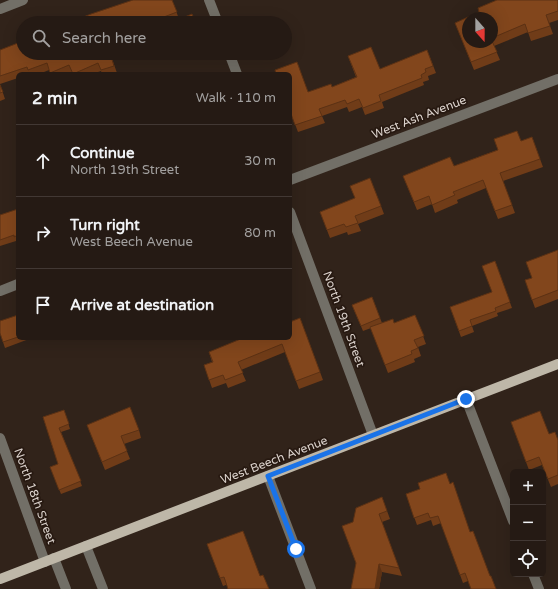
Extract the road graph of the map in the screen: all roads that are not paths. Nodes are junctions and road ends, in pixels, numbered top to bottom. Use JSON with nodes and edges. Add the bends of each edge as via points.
{"nodes":[{"id":1,"x":23,"y":0,"type":"edge"},
{"id":2,"x":209,"y":0,"type":"edge"},
{"id":3,"x":0,"y":9,"type":"edge"},
{"id":4,"x":215,"y":16,"type":"edge"},
{"id":5,"x":232,"y":60,"type":"edge"},
{"id":6,"x":236,"y":72,"type":"edge"},
{"id":7,"x":558,"y":79,"type":"edge"},
{"id":8,"x":292,"y":179,"type":"edge"},
{"id":9,"x":292,"y":217,"type":"edge"},
{"id":10,"x":16,"y":285,"type":"edge"},
{"id":11,"x":0,"y":291,"type":"edge"},
{"id":12,"x":558,"y":364,"type":"edge"},
{"id":13,"x":466,"y":399,"type":"junction"},
{"id":14,"x":373,"y":435,"type":"junction"},
{"id":15,"x":0,"y":438,"type":"edge"},
{"id":16,"x":268,"y":476,"type":"junction"},
{"id":17,"x":510,"y":513,"type":"edge"},
{"id":18,"x":86,"y":546,"type":"junction"},
{"id":19,"x":49,"y":560,"type":"junction"},
{"id":20,"x":534,"y":577,"type":"edge"},
{"id":21,"x":0,"y":579,"type":"edge"},
{"id":22,"x":66,"y":589,"type":"edge"},
{"id":23,"x":103,"y":589,"type":"edge"},
{"id":24,"x":311,"y":589,"type":"edge"},
{"id":25,"x":539,"y":589,"type":"edge"}],
"edges":[{"from":1,"to":3,"type":"street"},
{"from":2,"to":4,"type":"street"},
{"from":5,"to":6,"type":"street"},
{"from":7,"to":8,"type":"street","name":"West Ash Avenue"},
{"from":9,"to":14,"type":"street","name":"North 19th Street"},
{"from":10,"to":11,"type":"street"},
{"from":12,"to":13,"type":"main road","name":"West Beech Avenue"},
{"from":13,"to":14,"type":"main road","name":"West Beech Avenue"},
{"from":13,"to":17,"type":"street"},
{"from":14,"to":16,"type":"main road","name":"West Beech Avenue"},
{"from":15,"to":19,"type":"street","name":"North 18th Street"},
{"from":16,"to":18,"type":"main road","name":"West Beech Avenue"},
{"from":16,"to":24,"type":"street"},
{"from":18,"to":19,"type":"main road","name":"West Beech Avenue"},
{"from":18,"to":23,"type":"street"},
{"from":19,"to":21,"type":"main road","name":"West Beech Avenue"},
{"from":19,"to":22,"type":"street","name":"North 18th Street"},
{"from":20,"to":25,"type":"street"}]}
